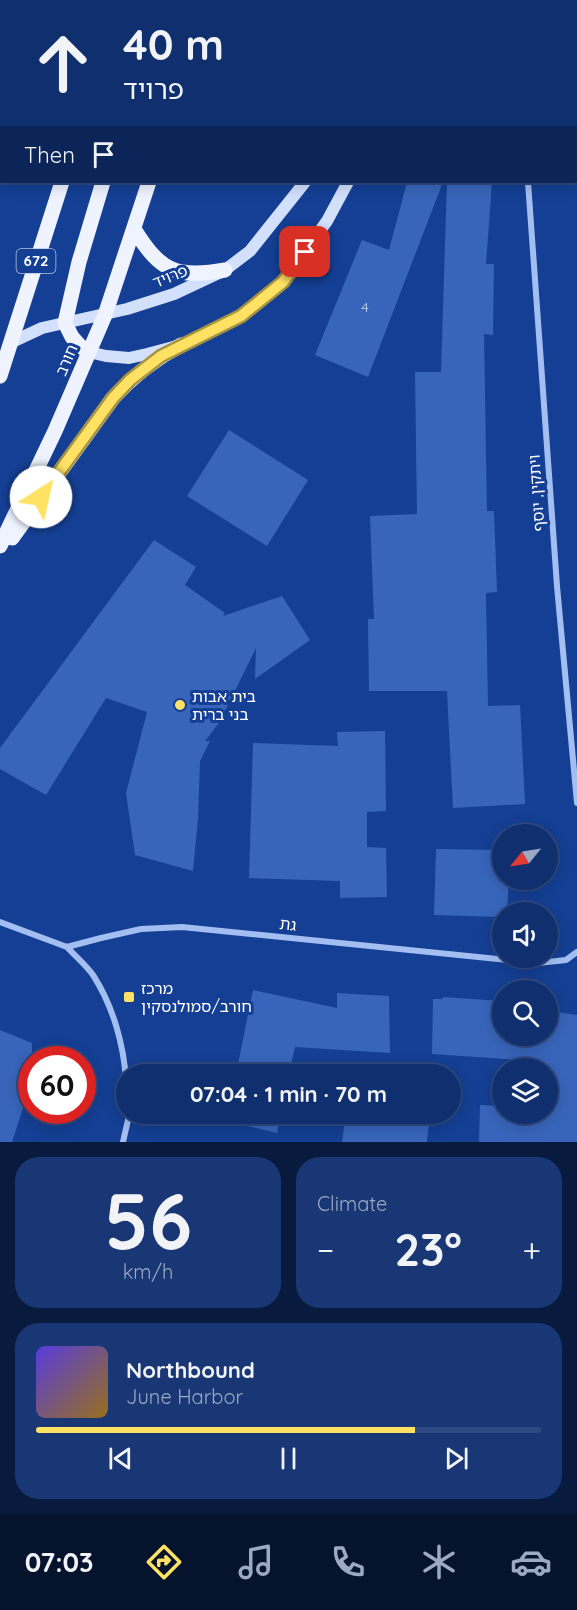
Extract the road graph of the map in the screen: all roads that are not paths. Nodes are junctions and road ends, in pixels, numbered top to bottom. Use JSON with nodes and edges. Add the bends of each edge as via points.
{"nodes":[{"id":1,"x":62,"y":183,"type":"edge"},
{"id":2,"x":103,"y":183,"type":"edge"},
{"id":3,"x":148,"y":183,"type":"edge"},
{"id":4,"x":304,"y":183,"type":"edge"},
{"id":5,"x":347,"y":183,"type":"edge"},
{"id":6,"x":528,"y":183,"type":"edge"},
{"id":7,"x":134,"y":229,"type":"junction"},
{"id":8,"x":225,"y":270,"type":"junction"},
{"id":9,"x":105,"y":315,"type":"junction"},
{"id":10,"x":64,"y":323,"type":"junction"},
{"id":11,"x":12,"y":342,"type":"junction"},
{"id":12,"x":181,"y":345,"type":"junction"},
{"id":13,"x":89,"y":352,"type":"junction"},
{"id":14,"x":0,"y":376,"type":"edge"},
{"id":15,"x":0,"y":546,"type":"edge"},
{"id":16,"x":0,"y":555,"type":"edge"},
{"id":17,"x":577,"y":803,"type":"edge"},
{"id":18,"x":0,"y":922,"type":"edge"},
{"id":19,"x":67,"y":947,"type":"junction"},
{"id":20,"x":577,"y":952,"type":"edge"},
{"id":21,"x":125,"y":1064,"type":"edge"},
{"id":22,"x":127,"y":1124,"type":"edge"},
{"id":23,"x":123,"y":1142,"type":"edge"}],
"edges":[{"from":1,"to":11,"type":"main road","number":"672"},
{"from":2,"to":10,"type":"main road"},
{"from":3,"to":7,"type":"main road","name":"חורב"},
{"from":4,"to":8,"type":"main road","name":"פרויד","via":[[250,251]]},
{"from":5,"to":12,"type":"main road","via":[[327,221],[283,282],[241,316]]},
{"from":6,"to":17,"type":"street","name":"ויתקין, יוסף","via":[[556,586]]},
{"from":7,"to":8,"type":"main road","via":[[156,258],[179,272],[204,274]]},
{"from":7,"to":9,"type":"main road","name":"חורב"},
{"from":8,"to":9,"type":"main road","name":"פרויד","via":[[174,294]]},
{"from":9,"to":10,"type":"main road","name":"פרויד"},
{"from":9,"to":13,"type":"main road","name":"חורב"},
{"from":10,"to":11,"type":"main road","name":"פרויד"},
{"from":10,"to":13,"type":"main road","via":[[72,338]]},
{"from":11,"to":14,"type":"main road","number":"672"},
{"from":12,"to":13,"type":"main road","via":[[129,358]]},
{"from":12,"to":16,"type":"main road","via":[[144,368],[118,392]]},
{"from":13,"to":15,"type":"main road","name":"חורב"},
{"from":18,"to":19,"type":"street"},
{"from":19,"to":20,"type":"street","name":"גת","via":[[141,929],[182,927],[538,963],[566,960]]},
{"from":19,"to":21,"type":"street","via":[[92,974],[112,1012]]},
{"from":22,"to":23,"type":"street"}]}
